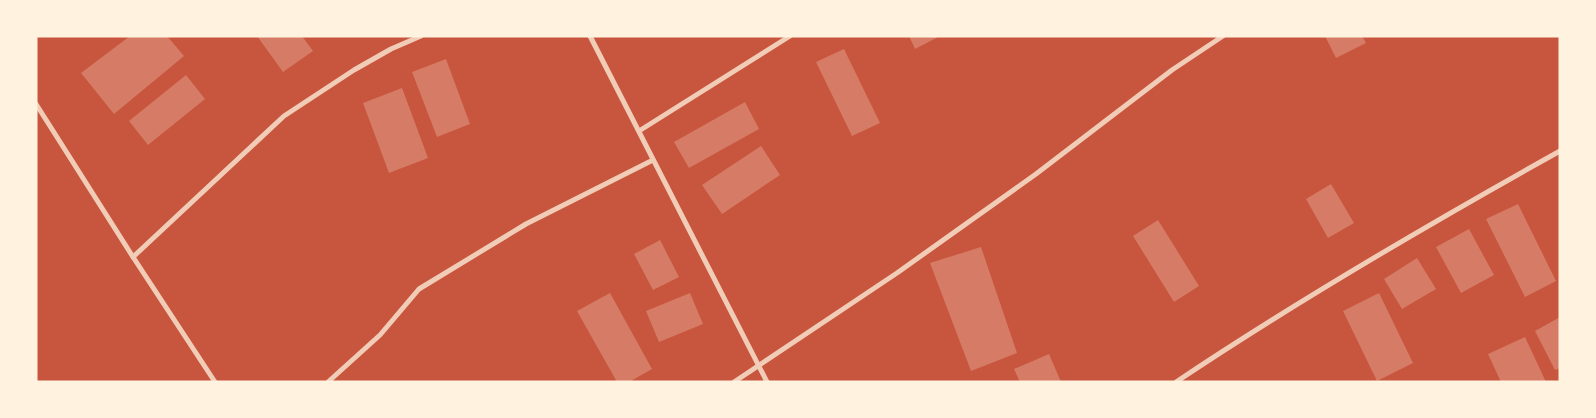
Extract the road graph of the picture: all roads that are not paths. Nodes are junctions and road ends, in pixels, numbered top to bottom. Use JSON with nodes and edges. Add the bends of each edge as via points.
{"nodes":[{"id":1,"x":422,"y":36,"type":"edge"},
{"id":2,"x":590,"y":36,"type":"edge"},
{"id":3,"x":790,"y":36,"type":"edge"},
{"id":4,"x":1223,"y":36,"type":"edge"},
{"id":5,"x":36,"y":104,"type":"edge"},
{"id":6,"x":639,"y":131,"type":"junction"},
{"id":7,"x":1560,"y":151,"type":"edge"},
{"id":8,"x":653,"y":160,"type":"junction"},
{"id":9,"x":133,"y":256,"type":"junction"},
{"id":10,"x":759,"y":366,"type":"junction"},
{"id":11,"x":215,"y":382,"type":"edge"},
{"id":12,"x":328,"y":382,"type":"edge"},
{"id":13,"x":734,"y":382,"type":"edge"},
{"id":14,"x":767,"y":382,"type":"edge"},
{"id":15,"x":1176,"y":382,"type":"edge"}],
"edges":[{"from":1,"to":9,"type":"street","via":[[354,70],[284,116]]},
{"from":2,"to":6,"type":"street"},
{"from":3,"to":6,"type":"street"},
{"from":4,"to":10,"type":"street","via":[[1172,70],[966,224]]},
{"from":5,"to":9,"type":"street"},
{"from":6,"to":8,"type":"street"},
{"from":7,"to":15,"type":"street","via":[[1256,328]]},
{"from":8,"to":10,"type":"street"},
{"from":8,"to":12,"type":"street","via":[[526,224],[419,289],[380,335]]},
{"from":9,"to":11,"type":"street"},
{"from":10,"to":13,"type":"street"},
{"from":10,"to":14,"type":"street"}]}
